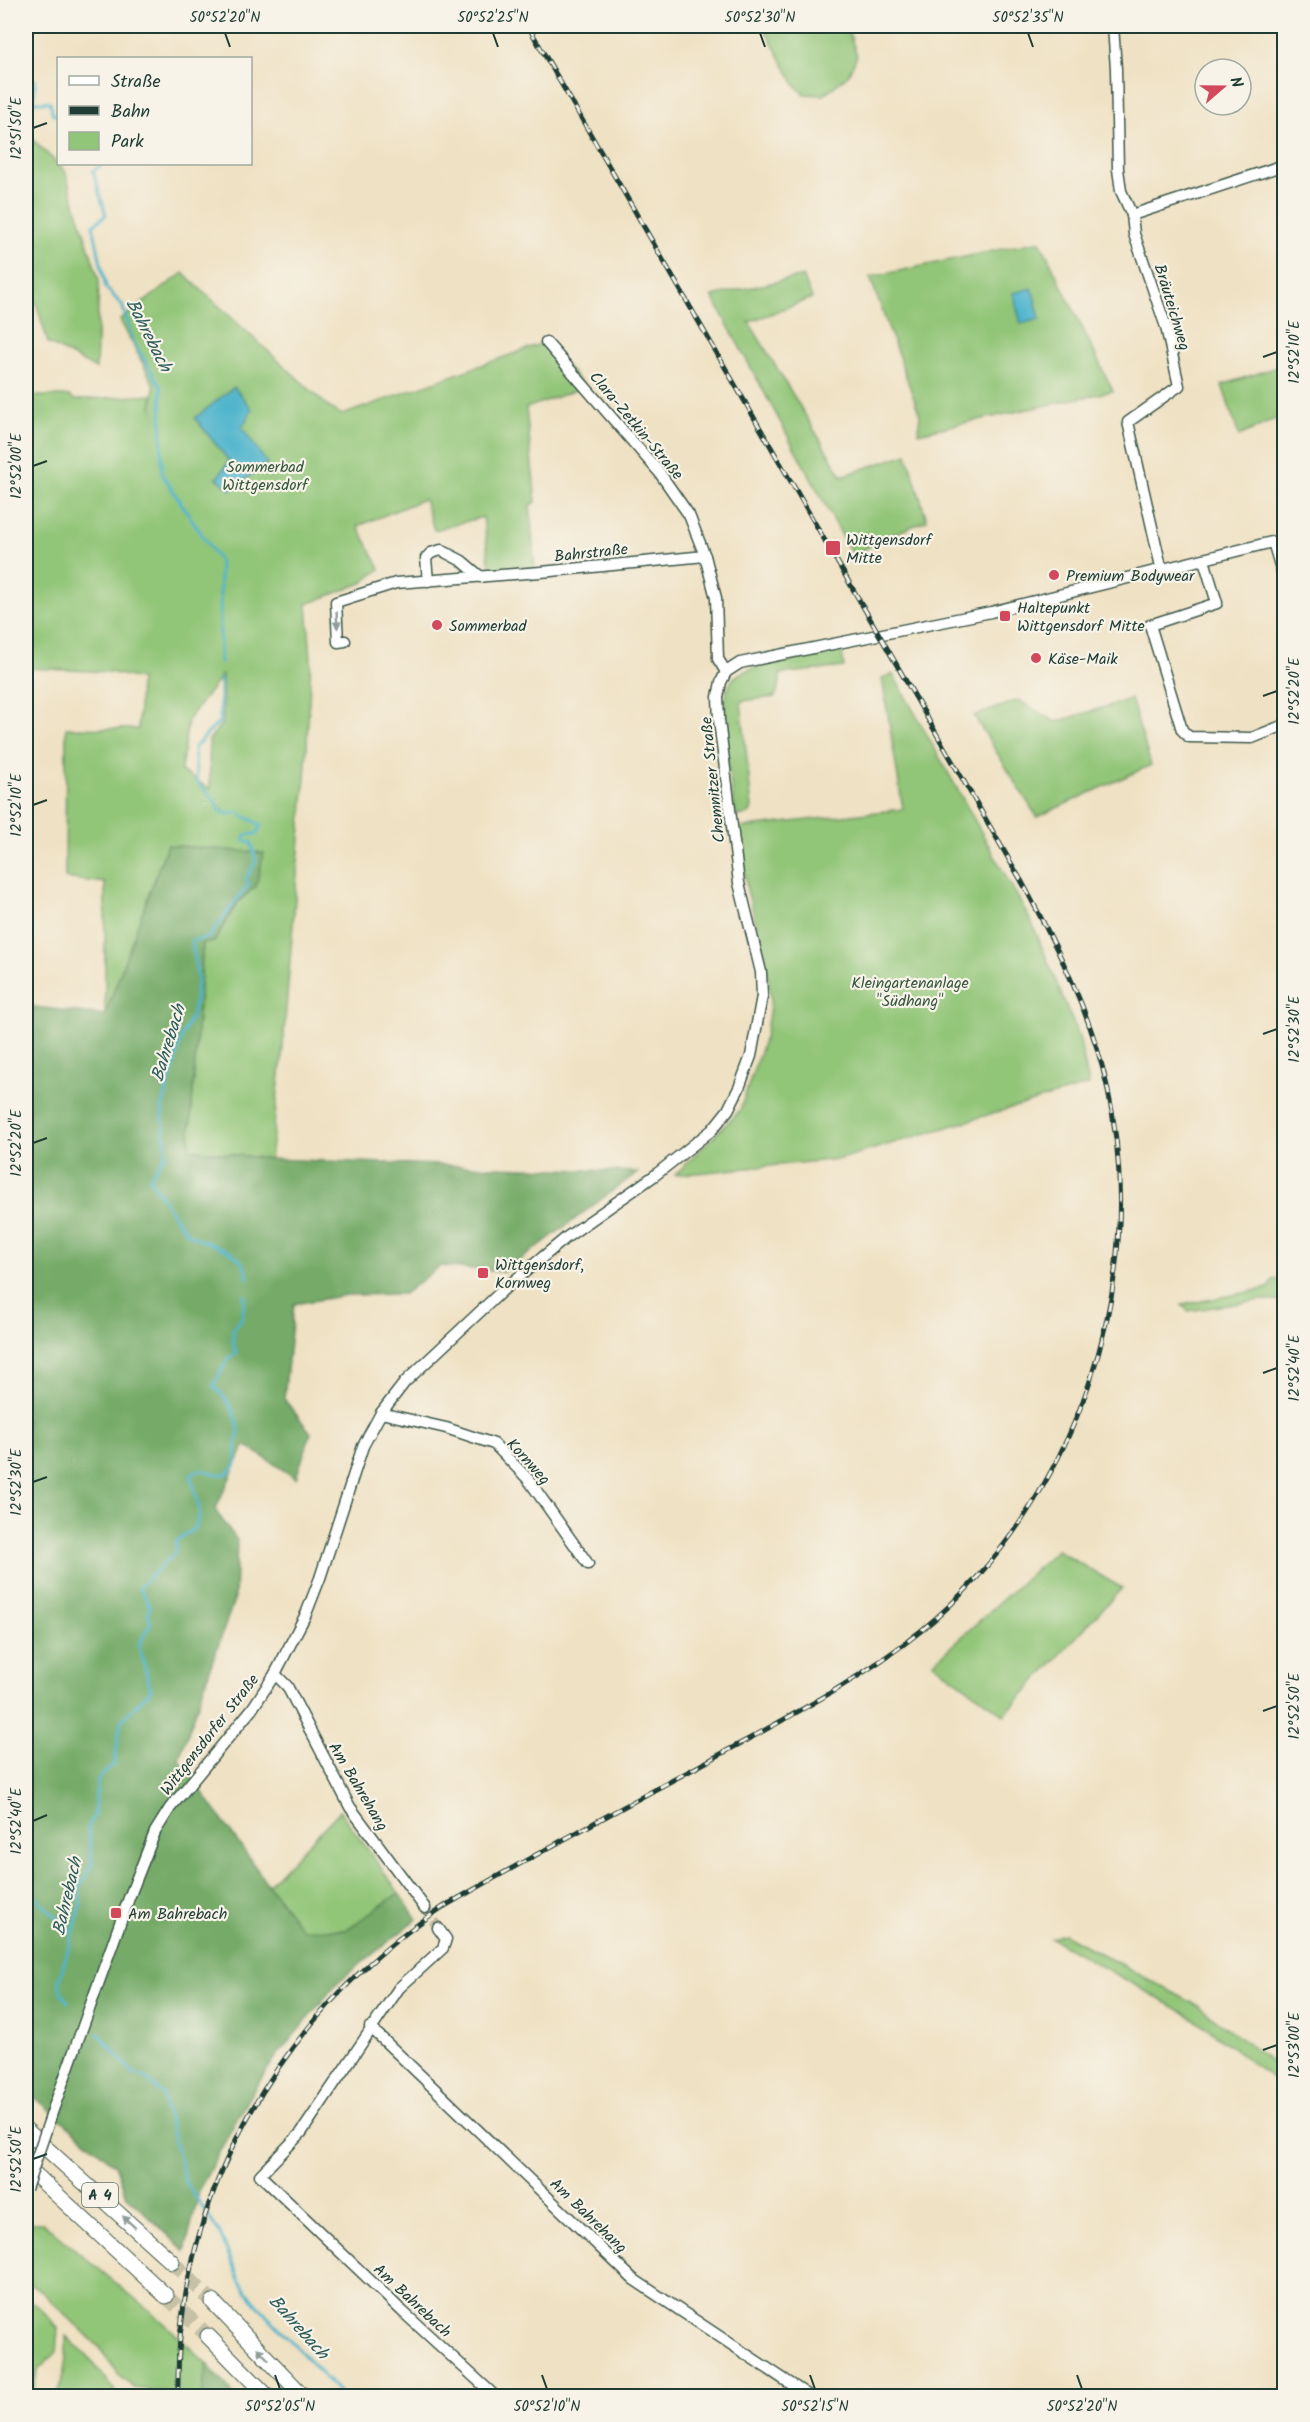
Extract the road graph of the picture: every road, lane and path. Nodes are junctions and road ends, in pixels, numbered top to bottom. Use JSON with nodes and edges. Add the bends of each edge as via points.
{"nodes":[{"id":1,"x":1113,"y":26,"type":"edge"},
{"id":2,"x":1284,"y":165,"type":"edge"},
{"id":3,"x":1132,"y":215,"type":"junction"},
{"id":4,"x":546,"y":342,"type":"dead end"},
{"id":5,"x":1284,"y":539,"type":"edge"},
{"id":6,"x":1273,"y":542,"type":"junction"},
{"id":7,"x":705,"y":555,"type":"junction"},
{"id":8,"x":1204,"y":560,"type":"junction"},
{"id":9,"x":1162,"y":571,"type":"junction"},
{"id":10,"x":481,"y":577,"type":"junction"},
{"id":11,"x":1284,"y":579,"type":"edge"},
{"id":12,"x":428,"y":580,"type":"junction"},
{"id":13,"x":345,"y":641,"type":"dead end"},
{"id":14,"x":726,"y":672,"type":"junction"},
{"id":15,"x":1284,"y":725,"type":"edge"},
{"id":16,"x":463,"y":1326,"type":"joint"},
{"id":17,"x":381,"y":1413,"type":"junction"},
{"id":18,"x":588,"y":1564,"type":"dead end"},
{"id":19,"x":275,"y":1674,"type":"junction"},
{"id":20,"x":426,"y":1908,"type":"tunnel mouth"},
{"id":21,"x":438,"y":1928,"type":"tunnel mouth"},
{"id":22,"x":370,"y":2028,"type":"junction"},
{"id":23,"x":26,"y":2130,"type":"edge"},
{"id":24,"x":26,"y":2166,"type":"edge"},
{"id":25,"x":26,"y":2189,"type":"edge"},
{"id":26,"x":172,"y":2262,"type":"tunnel mouth"},
{"id":27,"x":166,"y":2296,"type":"tunnel mouth"},
{"id":28,"x":213,"y":2301,"type":"tunnel mouth"},
{"id":29,"x":208,"y":2336,"type":"tunnel mouth"},
{"id":30,"x":267,"y":2397,"type":"edge"},
{"id":31,"x":303,"y":2397,"type":"edge"},
{"id":32,"x":495,"y":2397,"type":"edge"},
{"id":33,"x":809,"y":2397,"type":"edge"}],
"edges":[{"from":1,"to":3,"type":"street","name":"Bräuteichweg","via":[[1118,169],[1121,191]]},
{"from":2,"to":3,"type":"street"},
{"from":3,"to":9,"type":"street","name":"Bräuteichweg","via":[[1134,234],[1166,327],[1179,386],[1128,422]]},
{"from":4,"to":7,"type":"street","name":"Clara-Zetkin-Straße","via":[[659,472],[689,515]]},
{"from":5,"to":6,"type":"street"},
{"from":6,"to":8,"type":"street"},
{"from":6,"to":11,"type":"street"},
{"from":7,"to":10,"type":"street","name":"Bahrstraße"},
{"from":7,"to":14,"type":"street","name":"Clara-Zetkin-Straße","via":[[716,598],[718,659]]},
{"from":8,"to":9,"type":"street"},
{"from":8,"to":15,"type":"street","via":[[1217,603],[1150,625],[1182,730],[1189,737],[1252,738]]},
{"from":9,"to":14,"type":"street","via":[[927,626],[740,663]]},
{"from":10,"to":12,"type":"street","name":"Bahrstraße"},
{"from":10,"to":12,"type":"street","via":[[441,550],[426,558]]},
{"from":12,"to":13,"type":"street","name":"Bahrstraße","one_way":true,"via":[[396,583],[336,602],[338,642]]},
{"from":14,"to":16,"type":"street","name":"Chemnitzer Straße","via":[[718,697],[723,767],[739,883],[761,984],[758,1026],[740,1088],[712,1130],[567,1238]]},
{"from":16,"to":17,"type":"street","name":"Wittgensdorfer Straße","via":[[405,1382]]},
{"from":17,"to":18,"type":"street","name":"Kornweg","via":[[494,1444],[528,1479]]},
{"from":17,"to":19,"type":"street","name":"Wittgensdorfer Straße","via":[[363,1446],[313,1596]]},
{"from":19,"to":20,"type":"street","name":"Am Bahrehang","via":[[287,1686],[350,1807]]},
{"from":19,"to":25,"type":"street","name":"Wittgensdorfer Straße","bridge":true,"via":[[155,1832]]},
{"from":21,"to":22,"type":"street","via":[[446,1939],[443,1948],[399,1988]]},
{"from":22,"to":32,"type":"street","name":"Am Bahrebach","via":[[301,2133],[260,2175]]},
{"from":22,"to":33,"type":"street","name":"Am Bahrehang","via":[[633,2279]]},
{"from":26,"to":23,"type":"highway","number":"A 4","one_way":true},
{"from":24,"to":27,"type":"highway","number":"A 4"},
{"from":31,"to":28,"type":"highway","one_way":true},
{"from":29,"to":30,"type":"highway"}]}
